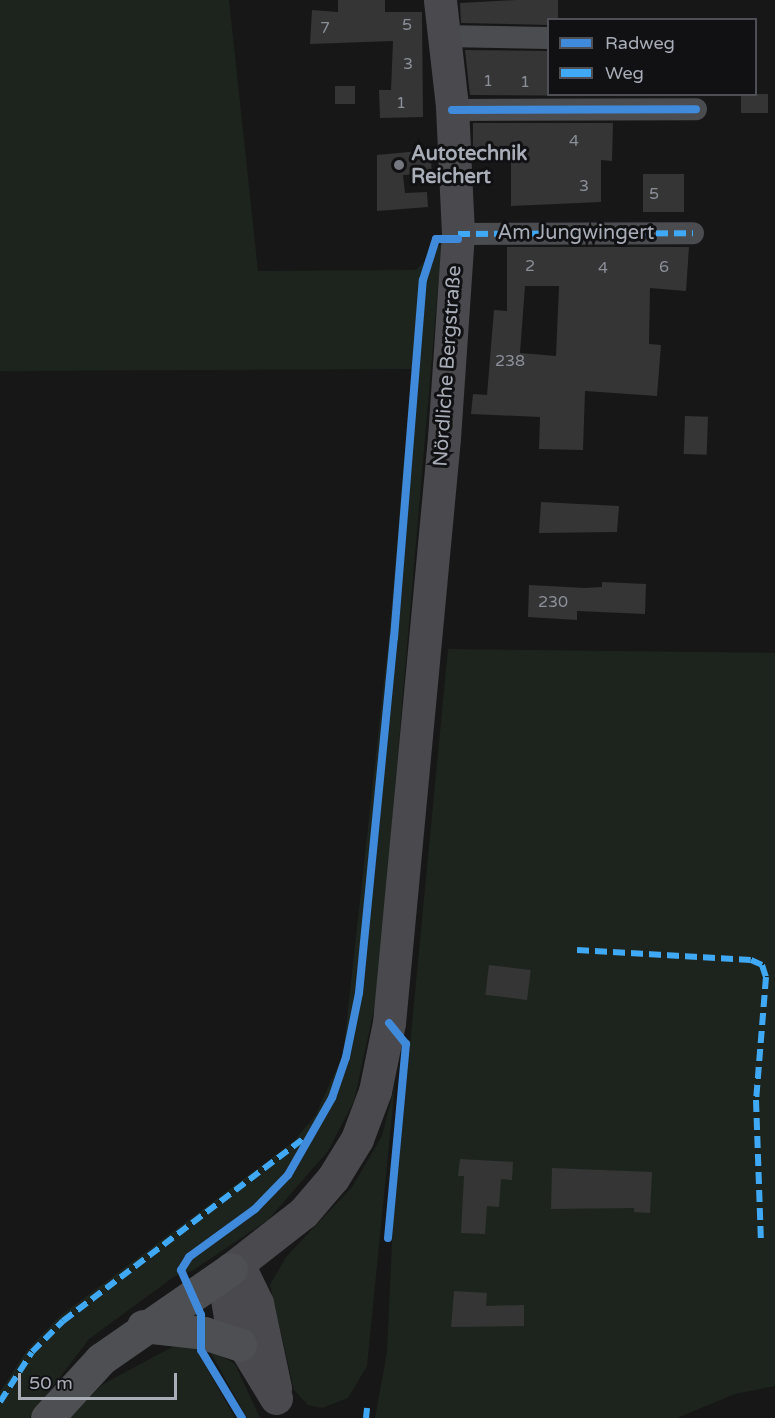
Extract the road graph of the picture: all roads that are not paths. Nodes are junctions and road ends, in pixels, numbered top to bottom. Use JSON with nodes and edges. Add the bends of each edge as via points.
{"nodes":[{"id":1,"x":440,"y":0,"type":"edge"},
{"id":2,"x":444,"y":36,"type":"junction"},
{"id":3,"x":547,"y":38,"type":"edge"},
{"id":4,"x":696,"y":109,"type":"dead end"},
{"id":5,"x":452,"y":110,"type":"junction"},
{"id":6,"x":693,"y":233,"type":"dead end"},
{"id":7,"x":458,"y":234,"type":"junction"},
{"id":8,"x":234,"y":1267,"type":"junction"},
{"id":9,"x":143,"y":1326,"type":"junction"},
{"id":10,"x":240,"y":1345,"type":"junction"},
{"id":11,"x":279,"y":1408,"type":"edge"},
{"id":12,"x":47,"y":1418,"type":"edge"}],
"edges":[{"from":1,"to":2,"type":"main road","name":"Nördliche Bergstraße"},
{"from":2,"to":3,"type":"street"},
{"from":2,"to":5,"type":"main road","name":"Nördliche Bergstraße"},
{"from":4,"to":5,"type":"street"},
{"from":5,"to":7,"type":"main road","name":"Nördliche Bergstraße"},
{"from":6,"to":7,"type":"street","name":"Am Jungwingert"},
{"from":7,"to":8,"type":"main road","name":"Nördliche Bergstraße","via":[[389,1023],[375,1091],[357,1139],[333,1178],[303,1213]]},
{"from":8,"to":9,"type":"main road"},
{"from":8,"to":10,"type":"main road","via":[[227,1311]]},
{"from":8,"to":11,"type":"main road","via":[[257,1304]]},
{"from":9,"to":10,"type":"main road","via":[[204,1333]]},
{"from":9,"to":12,"type":"main road","via":[[100,1359]]},
{"from":10,"to":11,"type":"main road"}]}
